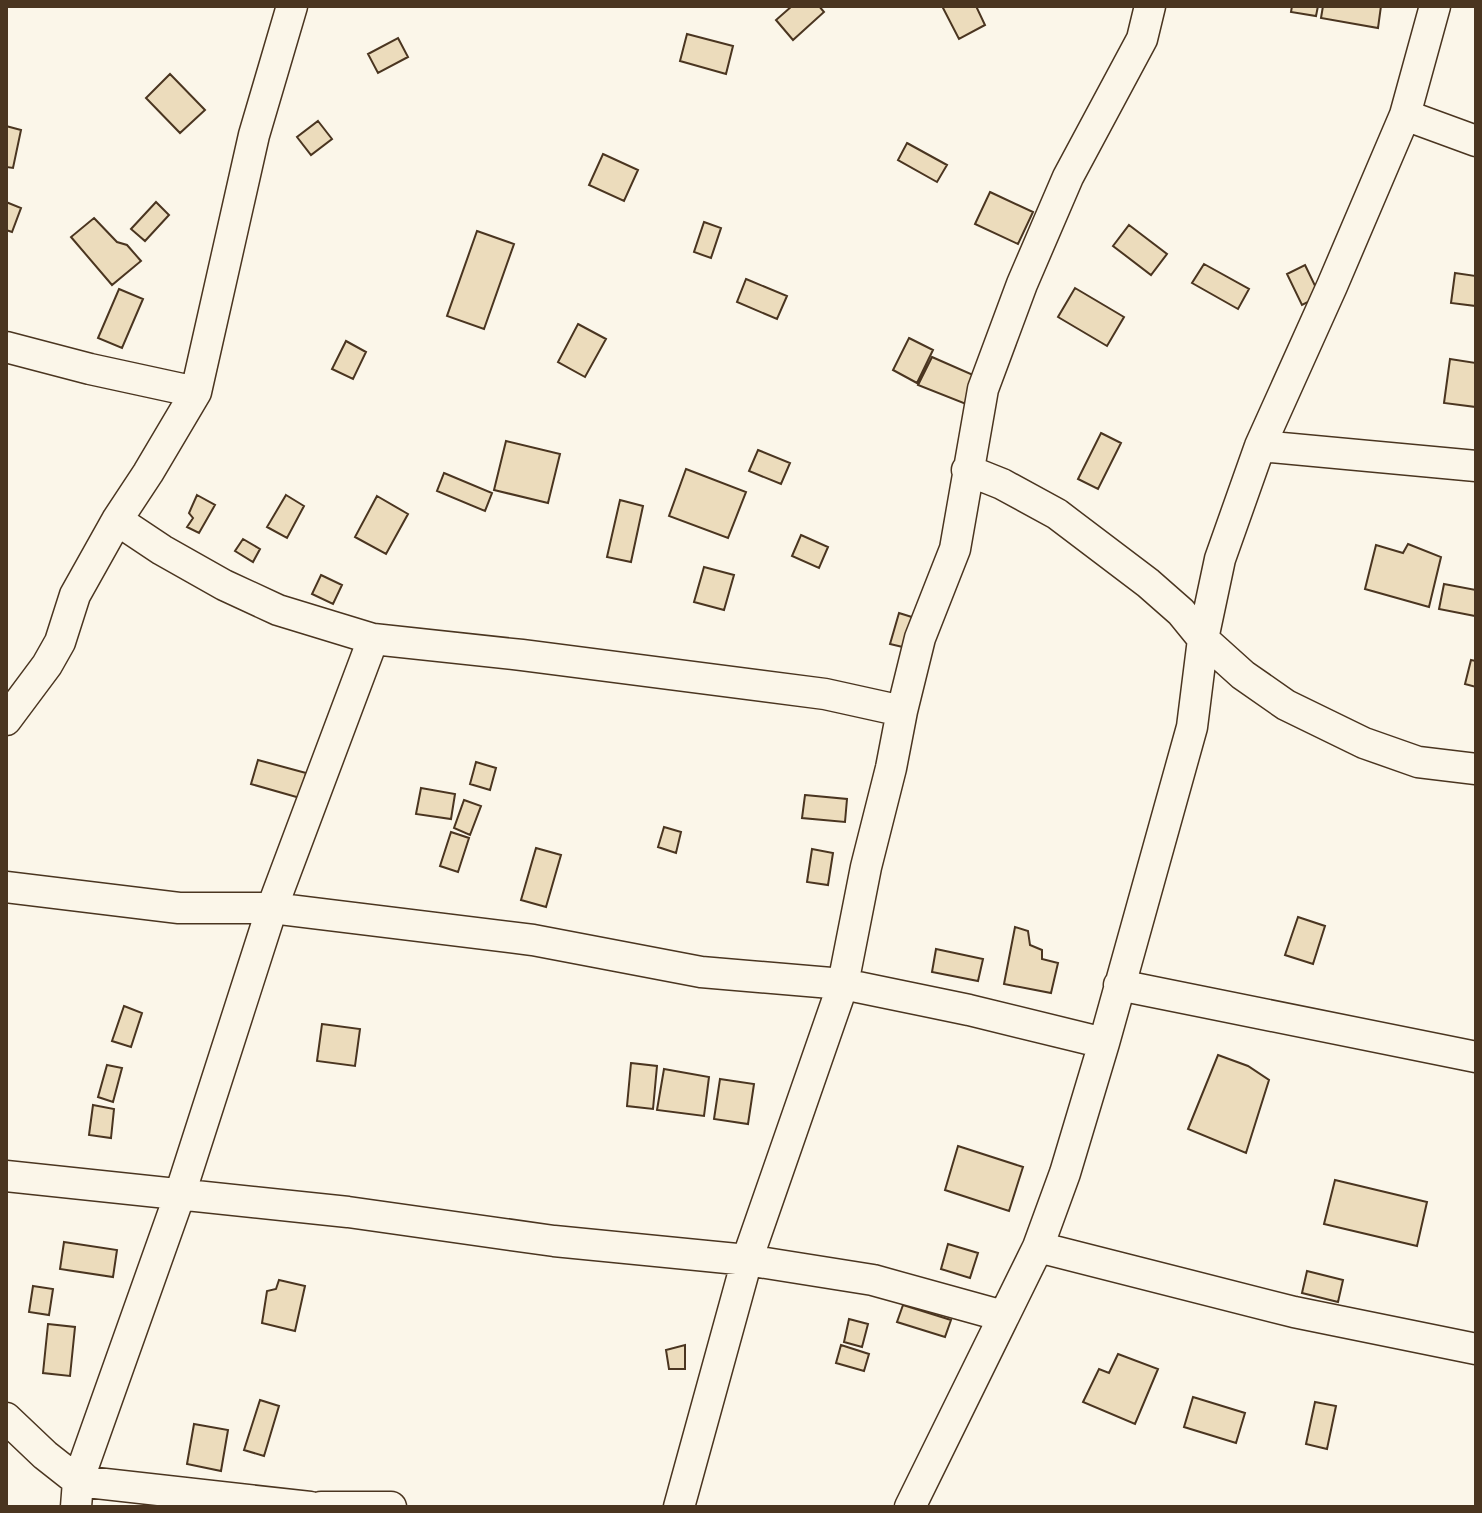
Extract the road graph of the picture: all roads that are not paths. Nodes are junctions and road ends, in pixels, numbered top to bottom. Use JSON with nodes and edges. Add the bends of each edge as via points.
{"nodes":[{"id":1,"x":292,"y":6,"type":"edge"},
{"id":2,"x":1150,"y":6,"type":"edge"},
{"id":3,"x":1435,"y":6,"type":"edge"},
{"id":4,"x":1405,"y":115,"type":"junction"},
{"id":5,"x":1476,"y":141,"type":"edge"},
{"id":6,"x":6,"y":347,"type":"edge"},
{"id":7,"x":196,"y":392,"type":"junction"},
{"id":8,"x":1260,"y":446,"type":"junction"},
{"id":9,"x":1476,"y":466,"type":"edge"},
{"id":10,"x":967,"y":470,"type":"junction"},
{"id":11,"x":117,"y":520,"type":"junction"},
{"id":12,"x":373,"y":639,"type":"junction"},
{"id":13,"x":1203,"y":639,"type":"junction"},
{"id":14,"x":902,"y":711,"type":"junction"},
{"id":15,"x":6,"y":720,"type":"edge"},
{"id":16,"x":1476,"y":769,"type":"edge"},
{"id":17,"x":6,"y":887,"type":"edge"},
{"id":18,"x":272,"y":908,"type":"junction"},
{"id":19,"x":843,"y":984,"type":"junction"},
{"id":20,"x":1119,"y":985,"type":"junction"},
{"id":21,"x":1104,"y":1043,"type":"junction"},
{"id":22,"x":1476,"y":1057,"type":"edge"},
{"id":23,"x":6,"y":1176,"type":"edge"},
{"id":24,"x":180,"y":1194,"type":"junction"},
{"id":25,"x":1038,"y":1247,"type":"junction"},
{"id":26,"x":747,"y":1260,"type":"junction"},
{"id":27,"x":1003,"y":1316,"type":"junction"},
{"id":28,"x":1476,"y":1349,"type":"edge"},
{"id":29,"x":6,"y":1418,"type":"edge"},
{"id":30,"x":77,"y":1494,"type":"edge"},
{"id":31,"x":310,"y":1507,"type":"edge"},
{"id":32,"x":321,"y":1507,"type":"edge"},
{"id":33,"x":391,"y":1507,"type":"edge"},
{"id":34,"x":679,"y":1507,"type":"edge"},
{"id":35,"x":910,"y":1507,"type":"edge"}],
"edges":[{"from":1,"to":7,"type":"street","via":[[254,135]]},
{"from":2,"to":10,"type":"street","via":[[1142,39],[1068,177],[1022,284],[983,389]]},
{"from":3,"to":4,"type":"street"},
{"from":4,"to":5,"type":"street"},
{"from":4,"to":8,"type":"street"},
{"from":6,"to":7,"type":"street"},
{"from":7,"to":11,"type":"street"},
{"from":8,"to":9,"type":"street"},
{"from":8,"to":13,"type":"street","via":[[1220,559]]},
{"from":10,"to":13,"type":"street","via":[[1057,514],[1148,583]]},
{"from":10,"to":14,"type":"street","via":[[955,549],[920,638]]},
{"from":11,"to":12,"type":"street","via":[[224,585],[278,610]]},
{"from":11,"to":15,"type":"street","via":[[75,595],[54,654]]},
{"from":12,"to":14,"type":"street","via":[[825,694]]},
{"from":12,"to":18,"type":"street"},
{"from":13,"to":16,"type":"street","via":[[1286,705],[1364,743],[1418,762]]},
{"from":13,"to":20,"type":"street","via":[[1192,727]]},
{"from":14,"to":19,"type":"street"},
{"from":17,"to":18,"type":"street","via":[[179,908]]},
{"from":18,"to":19,"type":"street","via":[[533,940],[701,972]]},
{"from":18,"to":24,"type":"street"},
{"from":19,"to":21,"type":"street"},
{"from":19,"to":26,"type":"street"},
{"from":20,"to":21,"type":"street"},
{"from":20,"to":22,"type":"street"},
{"from":21,"to":25,"type":"street"},
{"from":23,"to":24,"type":"street"},
{"from":24,"to":26,"type":"street"},
{"from":24,"to":30,"type":"street"},
{"from":25,"to":27,"type":"street"},
{"from":25,"to":28,"type":"street","via":[[1294,1312]]},
{"from":26,"to":27,"type":"street","via":[[873,1280]]},
{"from":26,"to":34,"type":"street"},
{"from":27,"to":35,"type":"street"},
{"from":29,"to":30,"type":"street"},
{"from":30,"to":31,"type":"street"},
{"from":32,"to":33,"type":"street"}]}
